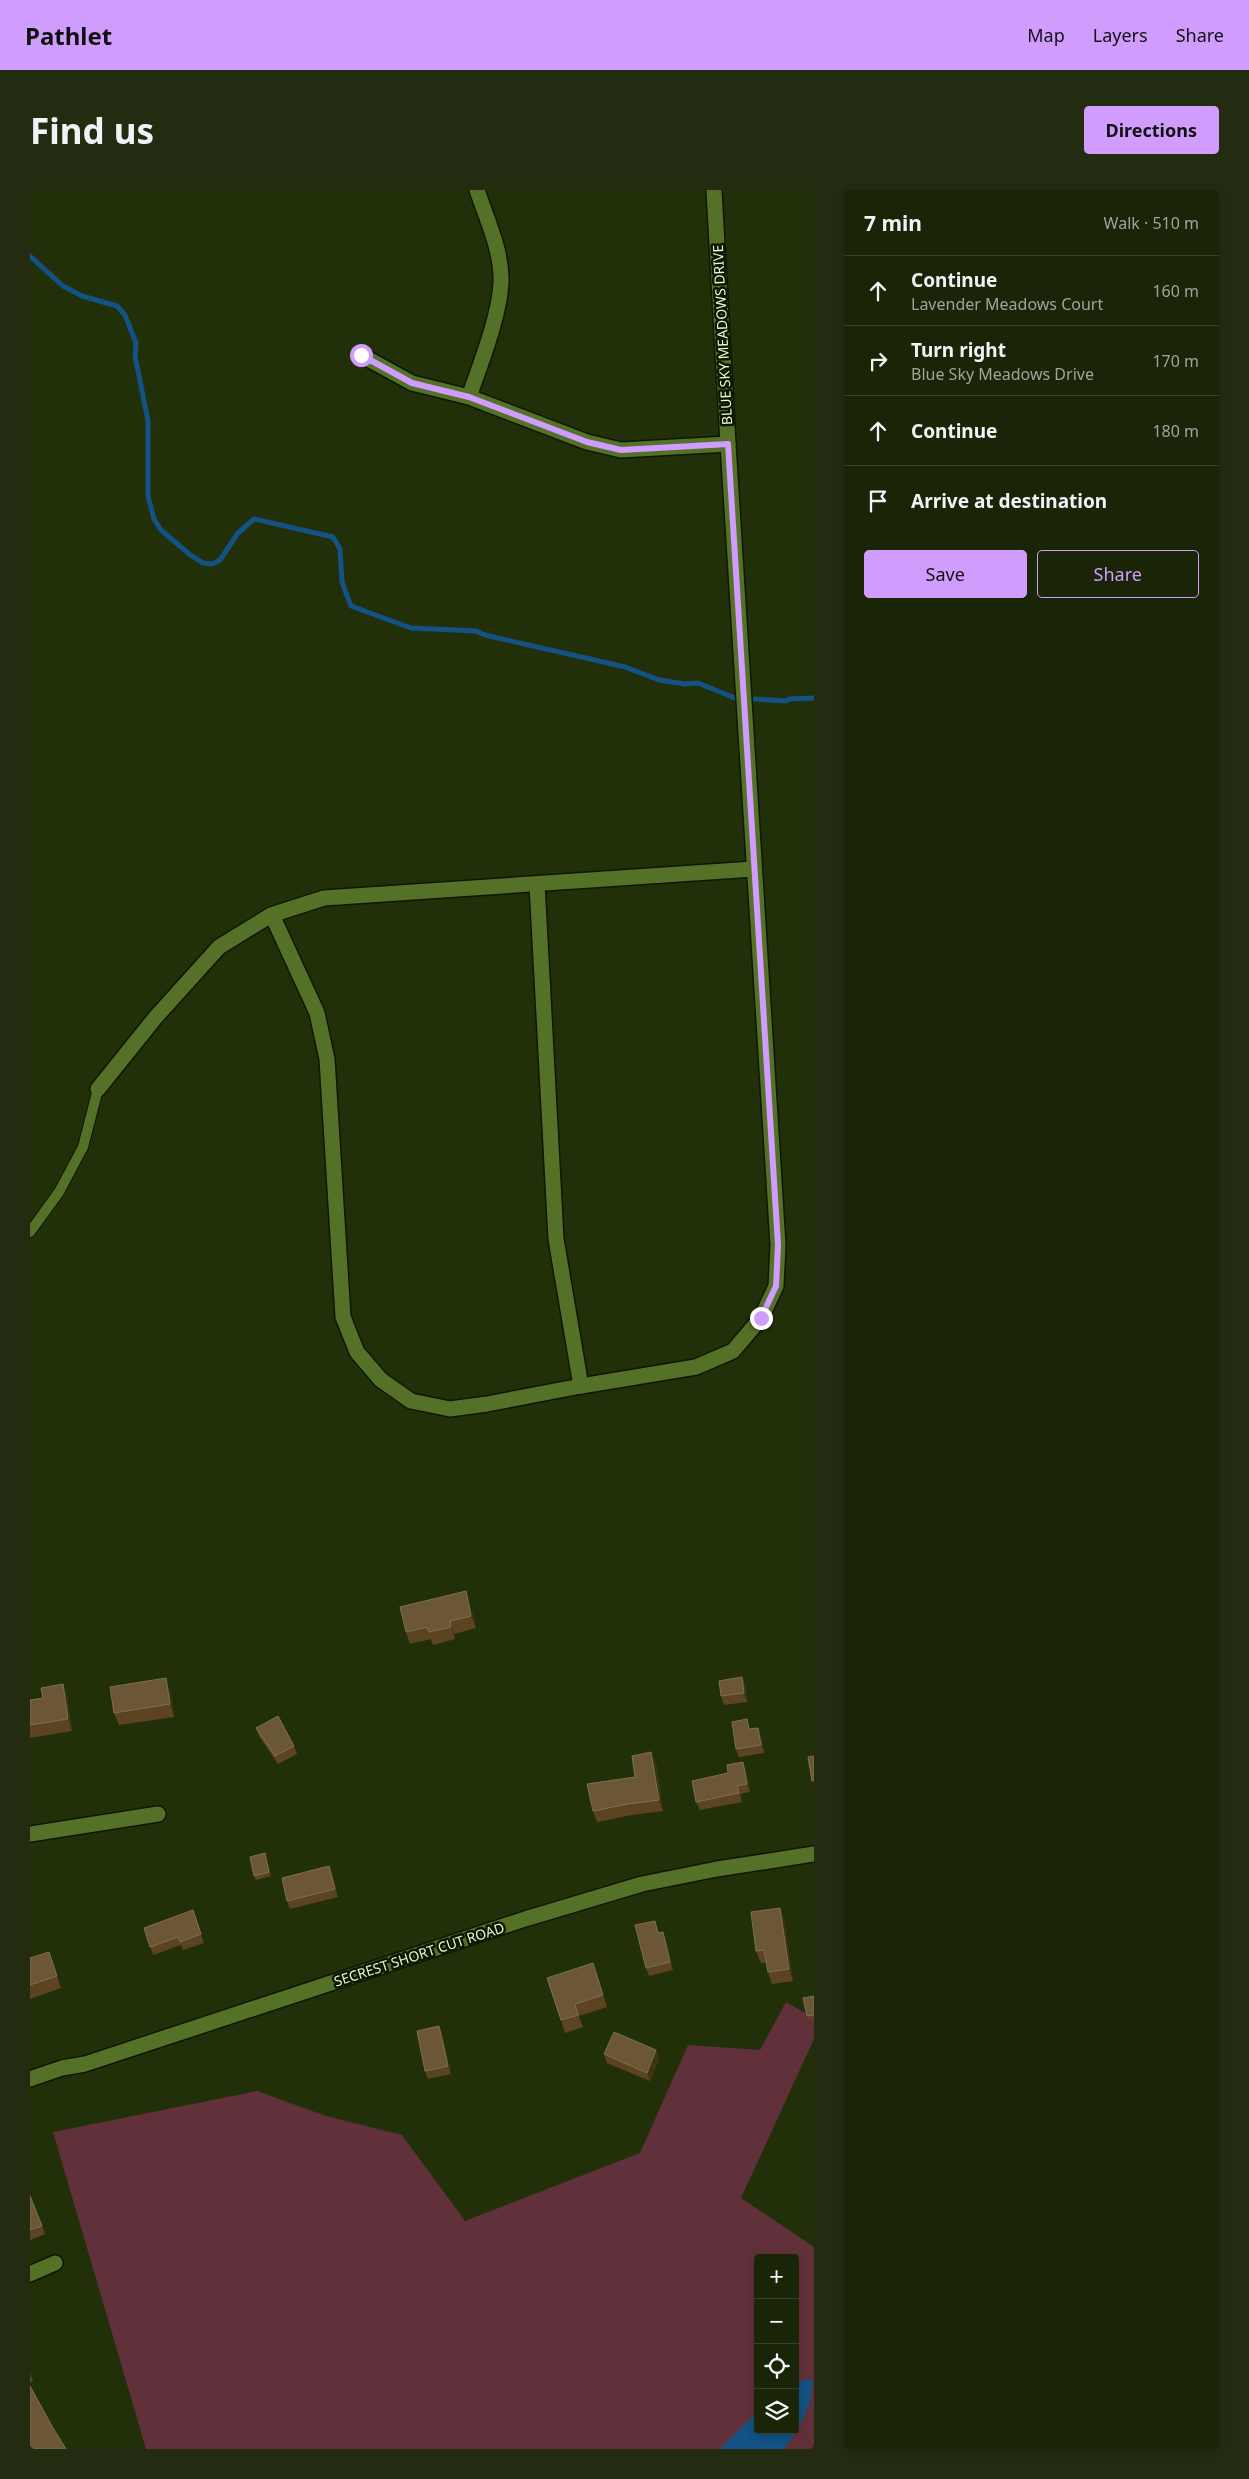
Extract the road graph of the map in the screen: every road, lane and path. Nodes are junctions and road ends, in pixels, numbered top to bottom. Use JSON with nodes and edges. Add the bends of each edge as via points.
{"nodes":[{"id":1,"x":477,"y":190,"type":"edge"},
{"id":2,"x":714,"y":190,"type":"edge"},
{"id":3,"x":361,"y":355,"type":"dead end"},
{"id":4,"x":469,"y":397,"type":"junction"},
{"id":5,"x":728,"y":444,"type":"junction"},
{"id":6,"x":754,"y":869,"type":"junction"},
{"id":7,"x":537,"y":884,"type":"junction"},
{"id":8,"x":272,"y":915,"type":"junction"},
{"id":9,"x":98,"y":1089,"type":"joint"},
{"id":10,"x":30,"y":1232,"type":"edge"},
{"id":11,"x":581,"y":1386,"type":"junction"},
{"id":12,"x":158,"y":1814,"type":"dead end"},
{"id":13,"x":30,"y":1834,"type":"edge"},
{"id":14,"x":814,"y":1854,"type":"edge"},
{"id":15,"x":30,"y":2079,"type":"edge"},
{"id":16,"x":55,"y":2263,"type":"dead end"},
{"id":17,"x":30,"y":2274,"type":"edge"}],
"edges":[{"from":1,"to":4,"type":"street","via":[[496,244],[501,283],[492,329]]},
{"from":2,"to":5,"type":"street","name":"BLUE SKY MEADOWS DRIVE"},
{"from":3,"to":4,"type":"street","via":[[412,383]]},
{"from":4,"to":5,"type":"street","via":[[587,442],[621,450]]},
{"from":5,"to":6,"type":"street","name":"BLUE SKY MEADOWS DRIVE"},
{"from":6,"to":7,"type":"street"},
{"from":6,"to":11,"type":"street","name":"BLUE SKY MEADOWS DRIVE","via":[[778,1245],[776,1286],[761,1318],[733,1351],[696,1367]]},
{"from":7,"to":8,"type":"street","via":[[324,898]]},
{"from":7,"to":11,"type":"street","via":[[556,1239]]},
{"from":8,"to":9,"type":"street","via":[[219,947],[155,1018]]},
{"from":8,"to":11,"type":"street","name":"BLUE SKY MEADOWS DRIVE","via":[[317,1013],[327,1059],[343,1316],[357,1352],[381,1380],[411,1401],[450,1409]]},
{"from":9,"to":10,"type":"lane","via":[[84,1147],[59,1192]]},
{"from":12,"to":13,"type":"street"},
{"from":14,"to":15,"type":"street","name":"SECREST SHORT CUT ROAD","via":[[642,1884]]},
{"from":16,"to":17,"type":"street"}]}
